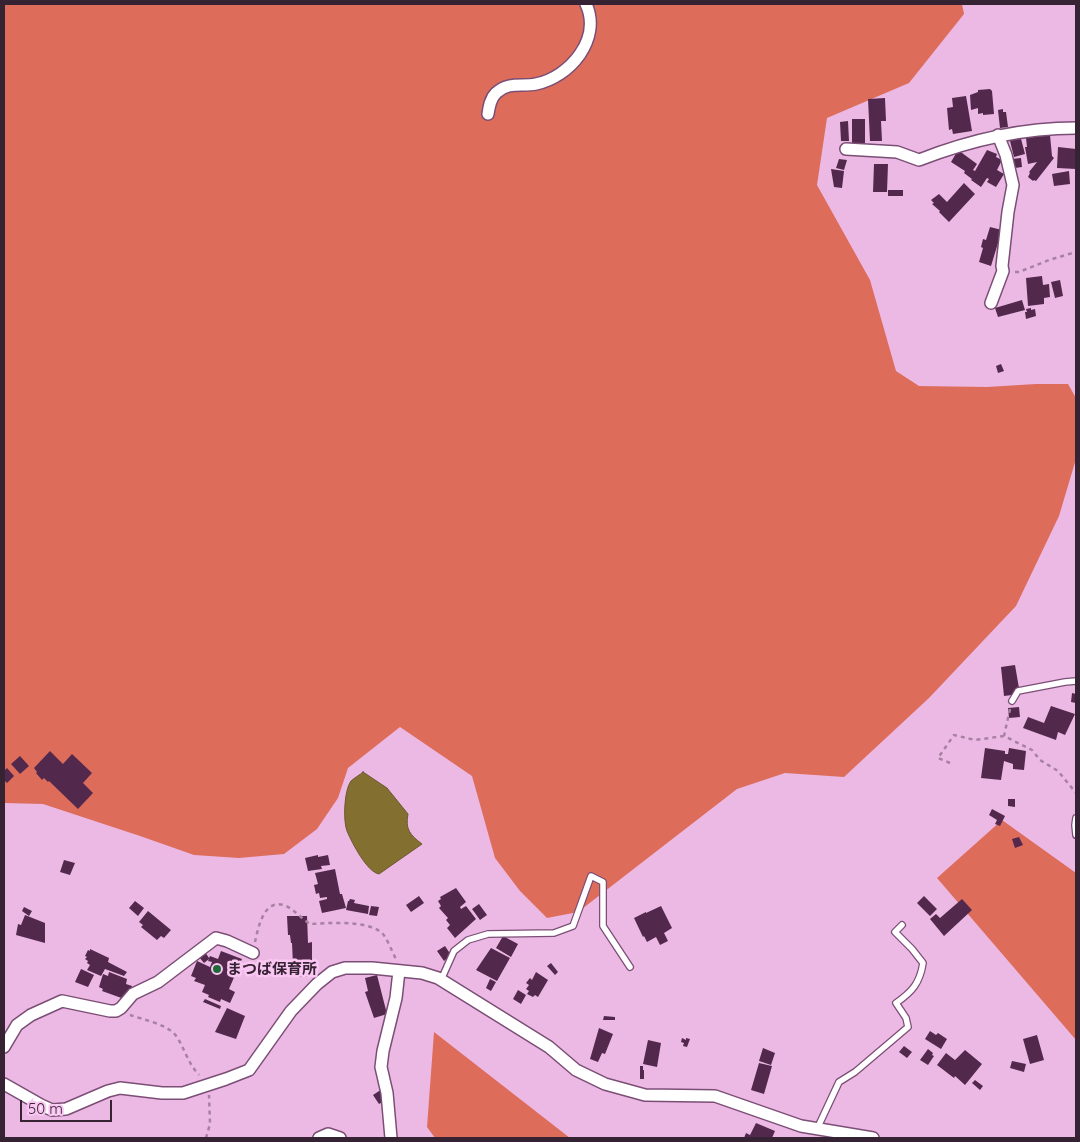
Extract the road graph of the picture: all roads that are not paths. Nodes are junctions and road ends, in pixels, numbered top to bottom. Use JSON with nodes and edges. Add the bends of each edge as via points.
{"nodes":[{"id":1,"x":586,"y":4,"type":"edge"},
{"id":2,"x":488,"y":114,"type":"dead end"},
{"id":3,"x":1076,"y":128,"type":"edge"},
{"id":4,"x":998,"y":136,"type":"junction"},
{"id":5,"x":846,"y":149,"type":"dead end"},
{"id":6,"x":991,"y":303,"type":"dead end"},
{"id":7,"x":1076,"y":681,"type":"edge"},
{"id":8,"x":1012,"y":701,"type":"road end"},
{"id":9,"x":1076,"y":818,"type":"edge"},
{"id":10,"x":1076,"y":835,"type":"edge"},
{"id":11,"x":902,"y":925,"type":"dead end"},
{"id":12,"x":253,"y":953,"type":"road end"},
{"id":13,"x":630,"y":967,"type":"dead end"},
{"id":14,"x":401,"y":971,"type":"junction"},
{"id":15,"x":441,"y":980,"type":"junction"},
{"id":16,"x":4,"y":1047,"type":"edge"},
{"id":17,"x":4,"y":1084,"type":"edge"},
{"id":18,"x":817,"y":1129,"type":"junction"},
{"id":19,"x":319,"y":1138,"type":"edge"},
{"id":20,"x":340,"y":1138,"type":"edge"},
{"id":21,"x":390,"y":1138,"type":"edge"},
{"id":22,"x":873,"y":1138,"type":"edge"}],
"edges":[{"from":1,"to":2,"type":"street","via":[[589,27],[587,43],[581,54],[552,78],[535,84],[515,84],[496,92],[490,100]]},
{"from":3,"to":4,"type":"street","via":[[1048,128]]},
{"from":4,"to":5,"type":"street","via":[[919,160],[897,152]]},
{"from":4,"to":6,"type":"street","via":[[1013,185],[1003,271]]},
{"from":7,"to":8,"type":"lane","via":[[1018,691]]},
{"from":9,"to":10,"type":"lane"},
{"from":11,"to":18,"type":"lane","via":[[895,932],[923,963],[921,977],[896,1003],[908,1027],[839,1082]]},
{"from":12,"to":16,"type":"street","via":[[216,938],[162,979],[133,994],[122,1008],[110,1012],[62,1001],[31,1015],[17,1026]]},
{"from":13,"to":15,"type":"lane","via":[[603,926],[603,882],[590,876],[573,926],[554,933],[488,934],[468,940],[454,951]]},
{"from":14,"to":15,"type":"street","via":[[422,973]]},
{"from":14,"to":17,"type":"street","via":[[346,968],[332,972],[291,1011],[249,1070],[183,1093],[120,1088],[66,1109],[52,1110]]},
{"from":14,"to":21,"type":"street","via":[[381,1067],[387,1093]]},
{"from":15,"to":18,"type":"street","via":[[549,1047],[576,1070],[605,1084],[645,1095],[715,1096]]},
{"from":18,"to":22,"type":"street"},
{"from":19,"to":20,"type":"street","via":[[328,1134]]}]}
